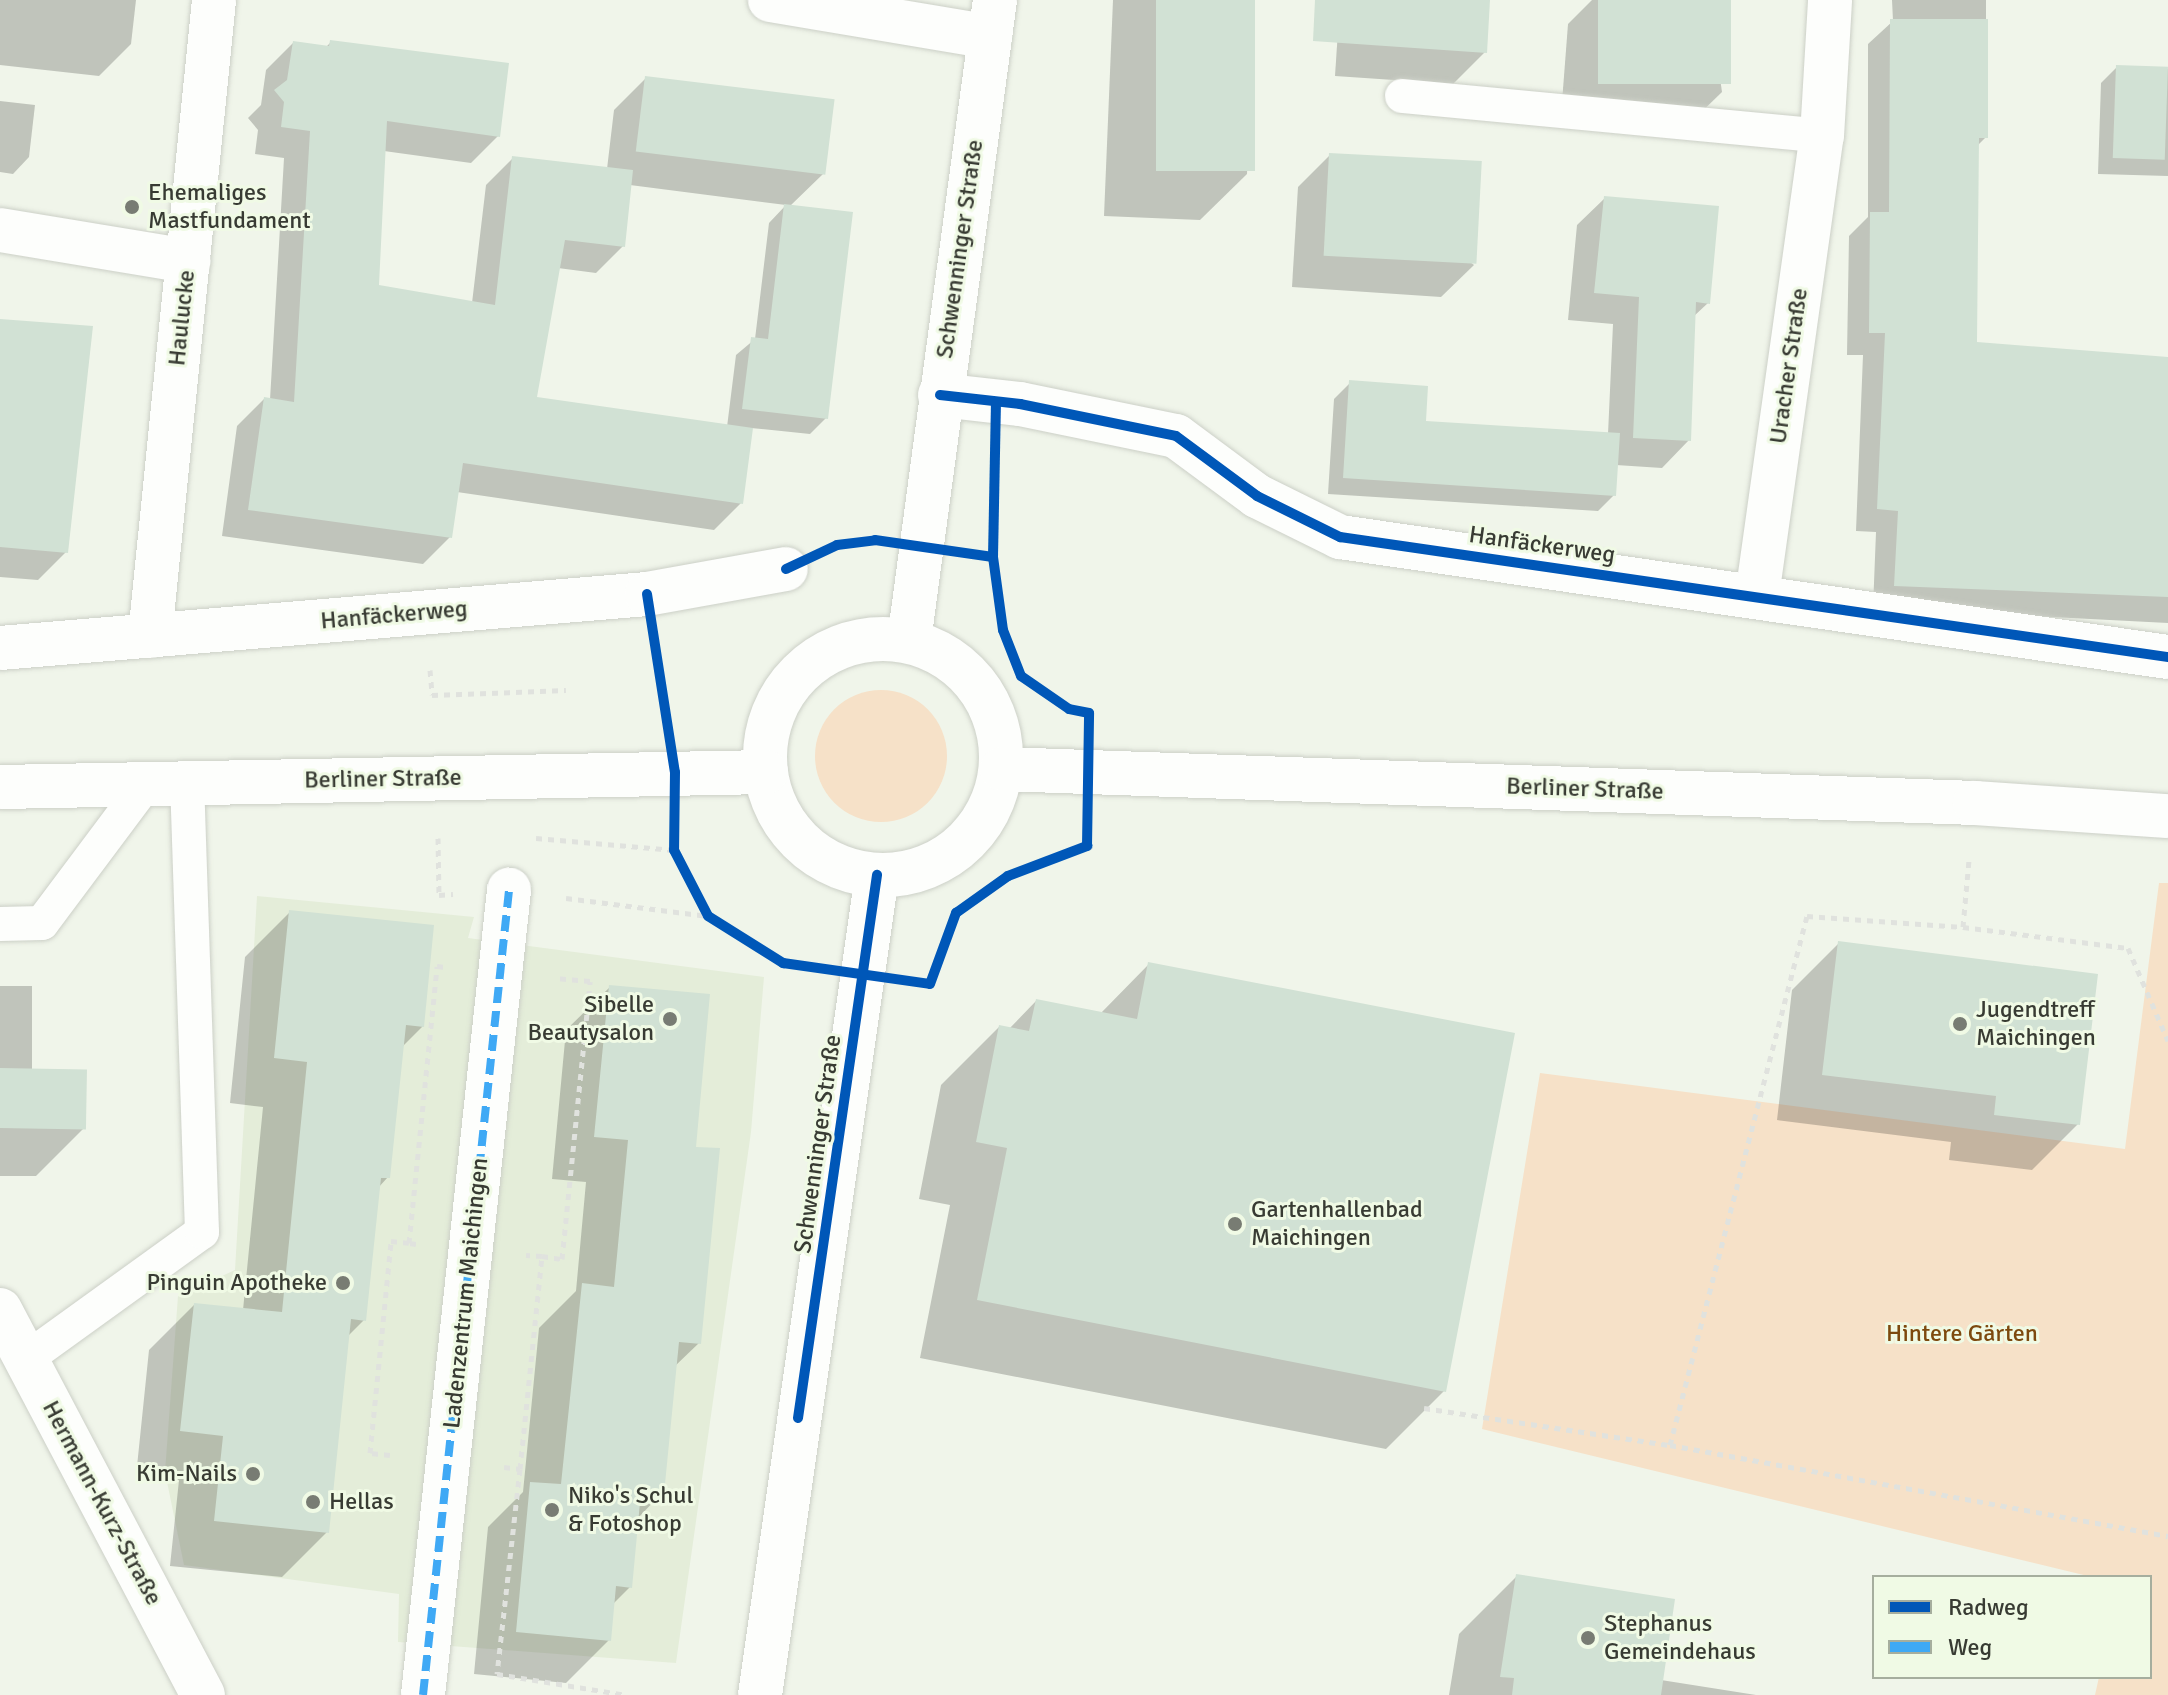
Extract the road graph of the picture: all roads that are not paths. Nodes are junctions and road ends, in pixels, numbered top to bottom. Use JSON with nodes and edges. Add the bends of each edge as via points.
{"nodes":[{"id":1,"x":214,"y":0,"type":"edge"},
{"id":2,"x":770,"y":0,"type":"edge"},
{"id":3,"x":1830,"y":0,"type":"edge"},
{"id":4,"x":993,"y":18,"type":"edge"},
{"id":5,"x":1402,"y":96,"type":"dead end"},
{"id":6,"x":1822,"y":136,"type":"junction"},
{"id":7,"x":0,"y":230,"type":"edge"},
{"id":8,"x":188,"y":261,"type":"junction"},
{"id":9,"x":940,"y":395,"type":"junction"},
{"id":10,"x":786,"y":569,"type":"dead end"},
{"id":11,"x":1757,"y":596,"type":"junction"},
{"id":12,"x":150,"y":636,"type":"junction"},
{"id":13,"x":909,"y":641,"type":"junction"},
{"id":14,"x":0,"y":648,"type":"edge"},
{"id":15,"x":2168,"y":657,"type":"edge"},
{"id":16,"x":1002,"y":769,"type":"junction"},
{"id":17,"x":766,"y":772,"type":"junction"},
{"id":18,"x":166,"y":784,"type":"junction"},
{"id":19,"x":0,"y":787,"type":"edge"},
{"id":20,"x":2168,"y":816,"type":"edge"},
{"id":21,"x":877,"y":875,"type":"junction"},
{"id":22,"x":509,"y":890,"type":"road end"},
{"id":23,"x":0,"y":924,"type":"edge"},
{"id":24,"x":0,"y":1310,"type":"edge"},
{"id":25,"x":26,"y":1359,"type":"junction"},
{"id":26,"x":203,"y":1695,"type":"edge"},
{"id":27,"x":423,"y":1695,"type":"edge"},
{"id":28,"x":760,"y":1695,"type":"edge"}],
"edges":[{"from":1,"to":8,"type":"street","name":"Haulucke"},
{"from":2,"to":4,"type":"street"},
{"from":3,"to":6,"type":"street","name":"Uracher Straße"},
{"from":4,"to":9,"type":"street","name":"Schwenninger Straße"},
{"from":5,"to":6,"type":"lane"},
{"from":6,"to":11,"type":"street","name":"Uracher Straße"},
{"from":7,"to":8,"type":"street"},
{"from":8,"to":12,"type":"street","name":"Haulucke"},
{"from":9,"to":11,"type":"street","name":"Hanfäckerweg","via":[[1020,404],[1176,436],[1257,496],[1340,537]]},
{"from":9,"to":13,"type":"street","name":"Schwenninger Straße"},
{"from":10,"to":12,"type":"street","name":"Hanfäckerweg","via":[[647,594]]},
{"from":11,"to":15,"type":"street","name":"Hanfäckerweg"},
{"from":12,"to":14,"type":"street","name":"Hanfäckerweg"},
{"from":13,"to":16,"type":"street","via":[[949,658],[979,687],[998,725]]},
{"from":13,"to":17,"type":"street","via":[[872,640],[835,649],[804,669],[780,699],[767,734]]},
{"from":16,"to":20,"type":"street","name":"Berliner Straße","via":[[1975,803]]},
{"from":16,"to":21,"type":"street","via":[[993,803],[974,834],[946,857],[913,872]]},
{"from":17,"to":18,"type":"street","name":"Berliner Straße"},
{"from":17,"to":21,"type":"street","via":[[774,803],[791,831],[815,853],[844,868]]},
{"from":18,"to":19,"type":"street","name":"Berliner Straße"},
{"from":18,"to":23,"type":"lane","via":[[42,923]]},
{"from":18,"to":25,"type":"lane","via":[[202,1232]]},
{"from":21,"to":28,"type":"street","name":"Schwenninger Straße"},
{"from":22,"to":27,"type":"street","name":"Ladenzentrum Maichingen"},
{"from":24,"to":25,"type":"street","name":"Hermann-Kurz-Straße"},
{"from":25,"to":26,"type":"street","name":"Hermann-Kurz-Straße"}]}
